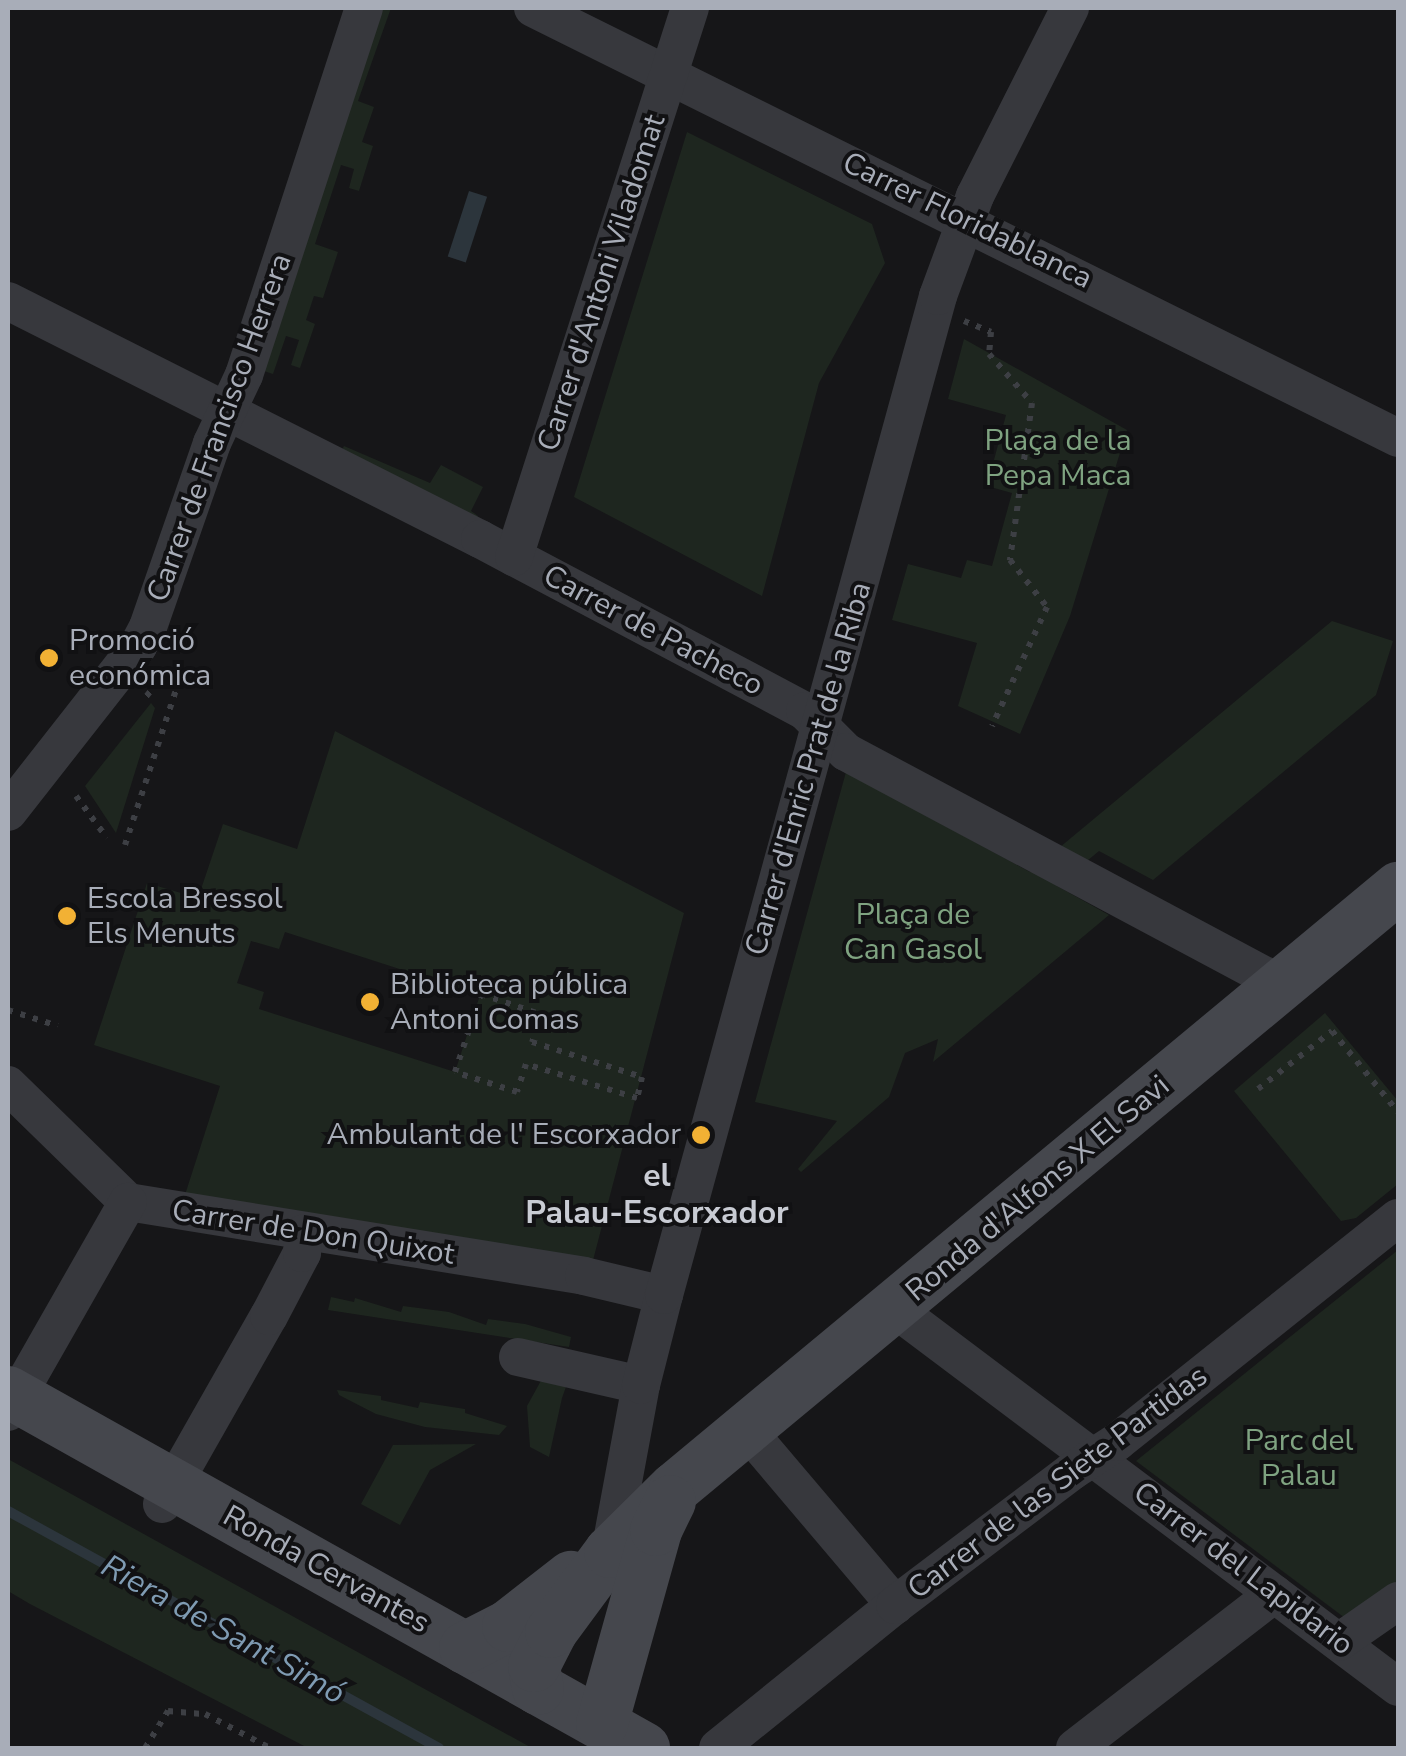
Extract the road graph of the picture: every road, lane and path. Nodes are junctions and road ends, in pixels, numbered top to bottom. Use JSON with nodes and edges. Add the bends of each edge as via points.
{"nodes":[{"id":1,"x":364,"y":8,"type":"edge"},
{"id":2,"x":533,"y":8,"type":"edge"},
{"id":3,"x":690,"y":8,"type":"edge"},
{"id":4,"x":1070,"y":8,"type":"edge"},
{"id":5,"x":668,"y":74,"type":"junction"},
{"id":6,"x":966,"y":220,"type":"junction"},
{"id":7,"x":8,"y":301,"type":"edge"},
{"id":8,"x":954,"y":317,"type":"dead end"},
{"id":9,"x":226,"y":412,"type":"junction"},
{"id":10,"x":1398,"y":438,"type":"edge"},
{"id":11,"x":514,"y":557,"type":"junction"},
{"id":12,"x":141,"y":702,"type":"dead end"},
{"id":13,"x":992,"y":726,"type":"dead end"},
{"id":14,"x":822,"y":728,"type":"junction"},
{"id":15,"x":76,"y":796,"type":"dead end"},
{"id":16,"x":8,"y":812,"type":"edge"},
{"id":17,"x":107,"y":838,"type":"dead end"},
{"id":18,"x":124,"y":845,"type":"dead end"},
{"id":19,"x":1398,"y":888,"type":"edge"},
{"id":20,"x":1283,"y":984,"type":"junction"},
{"id":21,"x":513,"y":1004,"type":"joint"},
{"id":22,"x":8,"y":1010,"type":"edge"},
{"id":23,"x":58,"y":1026,"type":"dead end"},
{"id":24,"x":8,"y":1085,"type":"edge"},
{"id":25,"x":1258,"y":1089,"type":"dead end"},
{"id":26,"x":1398,"y":1112,"type":"edge"},
{"id":27,"x":128,"y":1202,"type":"junction"},
{"id":28,"x":1398,"y":1218,"type":"edge"},
{"id":29,"x":304,"y":1233,"type":"junction"},
{"id":30,"x":664,"y":1295,"type":"junction"},
{"id":31,"x":895,"y":1309,"type":"junction"},
{"id":32,"x":518,"y":1357,"type":"dead end"},
{"id":33,"x":640,"y":1384,"type":"junction"},
{"id":34,"x":10,"y":1400,"type":"edge"},
{"id":35,"x":746,"y":1429,"type":"junction"},
{"id":36,"x":1094,"y":1457,"type":"junction"},
{"id":37,"x":675,"y":1488,"type":"junction"},
{"id":38,"x":168,"y":1494,"type":"junction"},
{"id":39,"x":610,"y":1552,"type":"junction"},
{"id":40,"x":1274,"y":1594,"type":"junction"},
{"id":41,"x":1398,"y":1601,"type":"edge"},
{"id":42,"x":895,"y":1605,"type":"junction"},
{"id":43,"x":1340,"y":1642,"type":"junction"},
{"id":44,"x":465,"y":1648,"type":"junction"},
{"id":45,"x":1398,"y":1687,"type":"edge"},
{"id":46,"x":538,"y":1688,"type":"junction"},
{"id":47,"x":623,"y":1736,"type":"edge"},
{"id":48,"x":145,"y":1748,"type":"edge"},
{"id":49,"x":270,"y":1748,"type":"edge"},
{"id":50,"x":718,"y":1748,"type":"edge"},
{"id":51,"x":1074,"y":1748,"type":"edge"}],
"edges":[{"from":1,"to":9,"type":"street","name":"Carrer de Francisco Herrera","via":[[244,375]]},
{"from":2,"to":5,"type":"street","name":"Carrer Floridablanca"},
{"from":3,"to":5,"type":"street","name":"Carrer d'Antoni Viladomat"},
{"from":4,"to":6,"type":"street","name":"Carrer d'Enric Prat de la Riba"},
{"from":5,"to":6,"type":"street","name":"Carrer Floridablanca"},
{"from":5,"to":11,"type":"street","name":"Carrer d'Antoni Viladomat"},
{"from":6,"to":10,"type":"street","name":"Carrer Floridablanca"},
{"from":6,"to":14,"type":"street","name":"Carrer d'Enric Prat de la Riba","via":[[938,296]]},
{"from":7,"to":9,"type":"street","name":"Carrer de Pacheco"},
{"from":8,"to":13,"type":"path","via":[[991,332],[989,354],[1032,403],[1010,560],[1047,607]]},
{"from":9,"to":11,"type":"street","name":"Carrer de Pacheco"},
{"from":9,"to":16,"type":"street","name":"Carrer de Francisco Herrera","via":[[143,637]]},
{"from":11,"to":14,"type":"street","name":"Carrer de Pacheco","via":[[806,711]]},
{"from":12,"to":18,"type":"path","via":[[166,672],[180,678]]},
{"from":14,"to":20,"type":"street","name":"Carrer de Pacheco","via":[[846,752]]},
{"from":14,"to":30,"type":"street","name":"Carrer d'Enric Prat de la Riba"},
{"from":15,"to":17,"type":"path"},
{"from":19,"to":20,"type":"street","name":"Ronda d'Alfons X El Savi"},
{"from":20,"to":31,"type":"street","name":"Ronda d'Alfons X El Savi"},
{"from":21,"to":21,"type":"path","via":[[542,1014],[532,1042],[642,1077],[636,1098],[526,1064],[517,1092],[455,1072],[481,994]]},
{"from":22,"to":23,"type":"path"},
{"from":24,"to":27,"type":"street","name":"Carrer de Don Quixot"},
{"from":25,"to":26,"type":"path","via":[[1332,1031]]},
{"from":27,"to":29,"type":"street","name":"Carrer de Don Quixot"},
{"from":27,"to":34,"type":"street"},
{"from":28,"to":36,"type":"street","name":"Carrer de las Siete Partidas"},
{"from":29,"to":30,"type":"street","name":"Carrer de Don Quixot","via":[[584,1276]]},
{"from":29,"to":38,"type":"street","via":[[302,1253]]},
{"from":30,"to":33,"type":"street","name":"Carrer d'Enric Prat de la Riba"},
{"from":31,"to":35,"type":"street","name":"Ronda d'Alfons X El Savi"},
{"from":31,"to":36,"type":"street","name":"Carrer del Lapidario"},
{"from":32,"to":33,"type":"street"},
{"from":33,"to":39,"type":"street","name":"Carrer d'Enric Prat de la Riba"},
{"from":34,"to":38,"type":"street","name":"Ronda Cervantes"},
{"from":35,"to":37,"type":"street","name":"Ronda d'Alfons X El Savi"},
{"from":35,"to":42,"type":"street"},
{"from":36,"to":40,"type":"street","name":"Carrer del Lapidario"},
{"from":36,"to":42,"type":"street","name":"Carrer de las Siete Partidas"},
{"from":37,"to":39,"type":"street","name":"Ronda d'Alfons X El Savi"},
{"from":37,"to":47,"type":"street","via":[[656,1530]]},
{"from":38,"to":44,"type":"street","name":"Ronda Cervantes"},
{"from":39,"to":44,"type":"street","via":[[508,1626]]},
{"from":39,"to":46,"type":"street","via":[[544,1644],[534,1666]]},
{"from":40,"to":43,"type":"street","name":"Carrer del Lapidario"},
{"from":40,"to":51,"type":"street"},
{"from":41,"to":43,"type":"street"},
{"from":42,"to":50,"type":"street","name":"Carrer de las Siete Partidas"},
{"from":43,"to":45,"type":"street","name":"Carrer del Lapidario"},
{"from":44,"to":46,"type":"street","name":"Ronda Cervantes"},
{"from":46,"to":47,"type":"street","name":"Ronda Cervantes"},
{"from":48,"to":49,"type":"path","via":[[168,1712],[206,1714]]}]}
